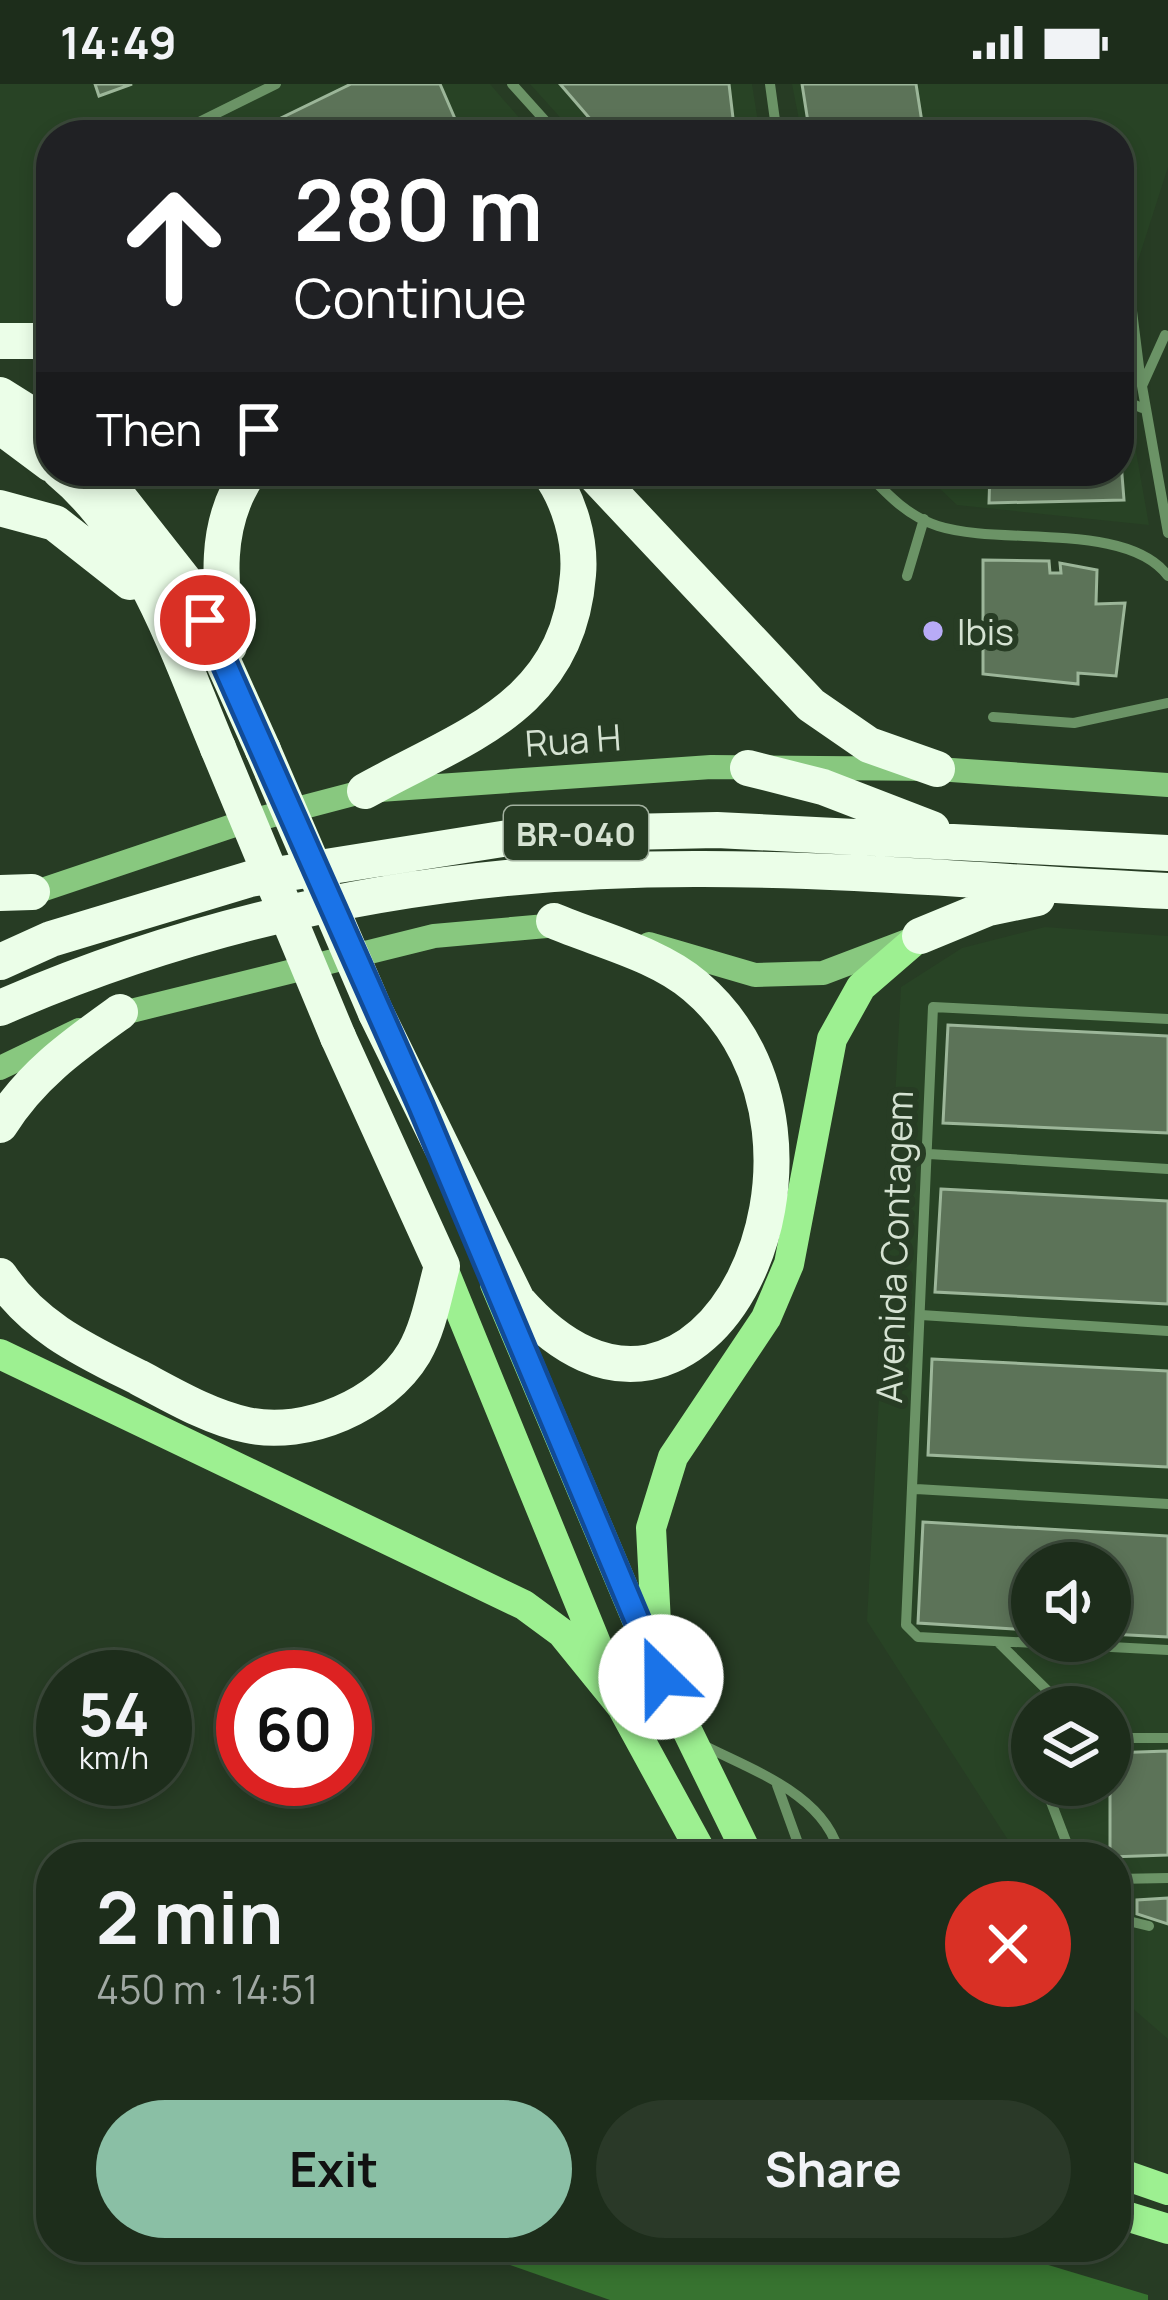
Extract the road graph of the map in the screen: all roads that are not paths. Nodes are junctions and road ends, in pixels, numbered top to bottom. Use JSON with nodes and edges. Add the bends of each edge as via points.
{"nodes":[{"id":1,"x":276,"y":84,"type":"edge"},
{"id":2,"x":512,"y":84,"type":"edge"},
{"id":3,"x":770,"y":84,"type":"edge"},
{"id":4,"x":203,"y":120,"type":"edge"},
{"id":5,"x":544,"y":120,"type":"edge"},
{"id":6,"x":775,"y":120,"type":"edge"},
{"id":7,"x":1134,"y":324,"type":"edge"},
{"id":8,"x":1165,"y":335,"type":"dead end"},
{"id":9,"x":0,"y":341,"type":"edge"},
{"id":10,"x":36,"y":341,"type":"edge"},
{"id":11,"x":1142,"y":386,"type":"junction"},
{"id":12,"x":0,"y":395,"type":"edge"},
{"id":13,"x":1134,"y":404,"type":"edge"},
{"id":14,"x":1142,"y":407,"type":"junction"},
{"id":15,"x":36,"y":418,"type":"edge"},
{"id":16,"x":0,"y":426,"type":"edge"},
{"id":17,"x":36,"y":453,"type":"edge"},
{"id":18,"x":74,"y":486,"type":"edge"},
{"id":19,"x":110,"y":486,"type":"edge"},
{"id":20,"x":243,"y":486,"type":"edge"},
{"id":21,"x":555,"y":486,"type":"edge"},
{"id":22,"x":605,"y":486,"type":"edge"},
{"id":23,"x":879,"y":486,"type":"edge"},
{"id":24,"x":0,"y":508,"type":"edge"},
{"id":25,"x":924,"y":520,"type":"junction"},
{"id":26,"x":1168,"y":533,"type":"edge"},
{"id":27,"x":907,"y":576,"type":"dead end"},
{"id":28,"x":1168,"y":576,"type":"edge"},
{"id":29,"x":158,"y":607,"type":"junction"},
{"id":30,"x":235,"y":685,"type":"junction"},
{"id":31,"x":1168,"y":703,"type":"edge"},
{"id":32,"x":993,"y":717,"type":"dead end"},
{"id":33,"x":748,"y":768,"type":"junction"},
{"id":34,"x":938,"y":769,"type":"junction"},
{"id":35,"x":1168,"y":785,"type":"edge"},
{"id":36,"x":365,"y":791,"type":"junction"},
{"id":37,"x":987,"y":844,"type":"junction"},
{"id":38,"x":1168,"y":853,"type":"edge"},
{"id":39,"x":1088,"y":888,"type":"junction"},
{"id":40,"x":1168,"y":891,"type":"edge"},
{"id":41,"x":11,"y":897,"type":"edge"},
{"id":42,"x":554,"y":921,"type":"junction"},
{"id":43,"x":920,"y":936,"type":"junction"},
{"id":44,"x":0,"y":962,"type":"edge"},
{"id":45,"x":0,"y":1008,"type":"edge"},
{"id":46,"x":120,"y":1012,"type":"junction"},
{"id":47,"x":1168,"y":1018,"type":"edge"},
{"id":48,"x":0,"y":1068,"type":"edge"},
{"id":49,"x":421,"y":1106,"type":"junction"},
{"id":50,"x":0,"y":1125,"type":"edge"},
{"id":51,"x":929,"y":1154,"type":"junction"},
{"id":52,"x":1168,"y":1168,"type":"edge"},
{"id":53,"x":442,"y":1266,"type":"junction"},
{"id":54,"x":0,"y":1276,"type":"edge"},
{"id":55,"x":921,"y":1315,"type":"junction"},
{"id":56,"x":1168,"y":1331,"type":"edge"},
{"id":57,"x":0,"y":1354,"type":"edge"},
{"id":58,"x":916,"y":1489,"type":"junction"},
{"id":59,"x":1168,"y":1504,"type":"edge"},
{"id":60,"x":998,"y":1642,"type":"junction"},
{"id":61,"x":1168,"y":1650,"type":"edge"},
{"id":62,"x":661,"y":1677,"type":"junction"},
{"id":63,"x":1043,"y":1686,"type":"edge"},
{"id":64,"x":622,"y":1706,"type":"junction"},
{"id":65,"x":1131,"y":1738,"type":"edge"},
{"id":66,"x":1168,"y":1738,"type":"edge"},
{"id":67,"x":691,"y":1739,"type":"junction"},
{"id":68,"x":776,"y":1781,"type":"junction"},
{"id":69,"x":1053,"y":1806,"type":"edge"},
{"id":70,"x":696,"y":1842,"type":"edge"},
{"id":71,"x":742,"y":1842,"type":"edge"},
{"id":72,"x":797,"y":1842,"type":"edge"},
{"id":73,"x":835,"y":1842,"type":"edge"},
{"id":74,"x":1067,"y":1842,"type":"edge"},
{"id":75,"x":1168,"y":1878,"type":"edge"},
{"id":76,"x":1131,"y":1879,"type":"edge"},
{"id":77,"x":1131,"y":1922,"type":"edge"},
{"id":78,"x":1149,"y":1926,"type":"dead end"},
{"id":79,"x":1131,"y":2171,"type":"edge"},
{"id":80,"x":1131,"y":2175,"type":"edge"},
{"id":81,"x":1168,"y":2177,"type":"edge"},
{"id":82,"x":1168,"y":2190,"type":"edge"},
{"id":83,"x":1131,"y":2218,"type":"edge"},
{"id":84,"x":1168,"y":2229,"type":"edge"}],
"edges":[{"from":1,"to":4,"type":"lane"},
{"from":2,"to":5,"type":"lane"},
{"from":3,"to":6,"type":"lane"},
{"from":7,"to":11,"type":"lane"},
{"from":8,"to":11,"type":"lane"},
{"from":9,"to":10,"type":"highway"},
{"from":11,"to":14,"type":"lane"},
{"from":12,"to":15,"type":"highway"},
{"from":13,"to":14,"type":"lane"},
{"from":14,"to":26,"type":"lane"},
{"from":16,"to":17,"type":"highway"},
{"from":18,"to":29,"type":"highway","via":[[101,514]]},
{"from":19,"to":30,"type":"highway","via":[[190,588]]},
{"from":20,"to":30,"type":"highway","via":[[223,530],[219,575]]},
{"from":21,"to":36,"type":"highway","via":[[579,560],[559,656],[526,698]]},
{"from":22,"to":34,"type":"highway","via":[[811,705],[869,745]]},
{"from":23,"to":25,"type":"lane"},
{"from":24,"to":29,"type":"highway","via":[[55,524]]},
{"from":25,"to":27,"type":"lane"},
{"from":25,"to":28,"type":"lane","via":[[1120,548],[1156,560]]},
{"from":29,"to":53,"type":"highway","bridge":true},
{"from":30,"to":49,"type":"highway","bridge":true},
{"from":31,"to":32,"type":"lane","via":[[1074,723]]},
{"from":33,"to":34,"type":"main road","name":"Rua H"},
{"from":33,"to":36,"type":"main road","name":"Rua H"},
{"from":33,"to":37,"type":"highway"},
{"from":34,"to":35,"type":"main road","name":"Rua H"},
{"from":36,"to":41,"type":"main road","name":"Rua H"},
{"from":37,"to":38,"type":"highway","number":"BR-040"},
{"from":37,"to":44,"type":"highway","number":"BR-040","via":[[717,830],[533,834],[250,879]]},
{"from":39,"to":40,"type":"highway","number":"BR-040"},
{"from":39,"to":43,"type":"highway","via":[[988,908]]},
{"from":39,"to":45,"type":"highway","number":"BR-040","via":[[704,868],[417,888],[250,919]]},
{"from":42,"to":43,"type":"main road","via":[[755,975],[823,973]]},
{"from":42,"to":46,"type":"main road","via":[[434,937]]},
{"from":42,"to":49,"type":"highway","via":[[695,986],[751,1064],[772,1153],[764,1232],[735,1300],[711,1330],[655,1360],[603,1359],[570,1348],[517,1300]]},
{"from":43,"to":62,"type":"main road","via":[[861,986],[832,1039],[789,1264],[766,1318],[674,1457],[651,1528]]},
{"from":46,"to":48,"type":"main road"},
{"from":46,"to":50,"type":"highway","via":[[55,1058]]},
{"from":47,"to":51,"type":"lane","name":"Avenida Contagem","via":[[933,1007]]},
{"from":49,"to":62,"type":"main road"},
{"from":51,"to":52,"type":"lane"},
{"from":51,"to":55,"type":"lane","name":"Avenida Contagem"},
{"from":53,"to":54,"type":"highway","via":[[424,1333],[395,1378],[351,1407],[279,1427],[214,1414],[62,1338]]},
{"from":53,"to":64,"type":"main road"},
{"from":55,"to":56,"type":"lane"},
{"from":55,"to":58,"type":"lane","name":"Avenida Contagem"},
{"from":57,"to":64,"type":"main road","via":[[524,1605],[562,1633]]},
{"from":58,"to":59,"type":"lane"},
{"from":58,"to":60,"type":"lane","name":"Avenida Contagem","via":[[908,1630]]},
{"from":60,"to":61,"type":"lane","name":"Avenida Contagem"},
{"from":60,"to":63,"type":"lane"},
{"from":62,"to":67,"type":"main road"},
{"from":64,"to":70,"type":"main road"},
{"from":65,"to":66,"type":"lane"},
{"from":67,"to":68,"type":"lane"},
{"from":67,"to":71,"type":"main road"},
{"from":68,"to":72,"type":"lane"},
{"from":68,"to":73,"type":"lane","via":[[830,1826]]},
{"from":69,"to":74,"type":"lane"},
{"from":75,"to":76,"type":"lane"},
{"from":77,"to":78,"type":"lane"},
{"from":79,"to":81,"type":"lane"},
{"from":80,"to":82,"type":"main road"},
{"from":83,"to":84,"type":"main road"}]}
